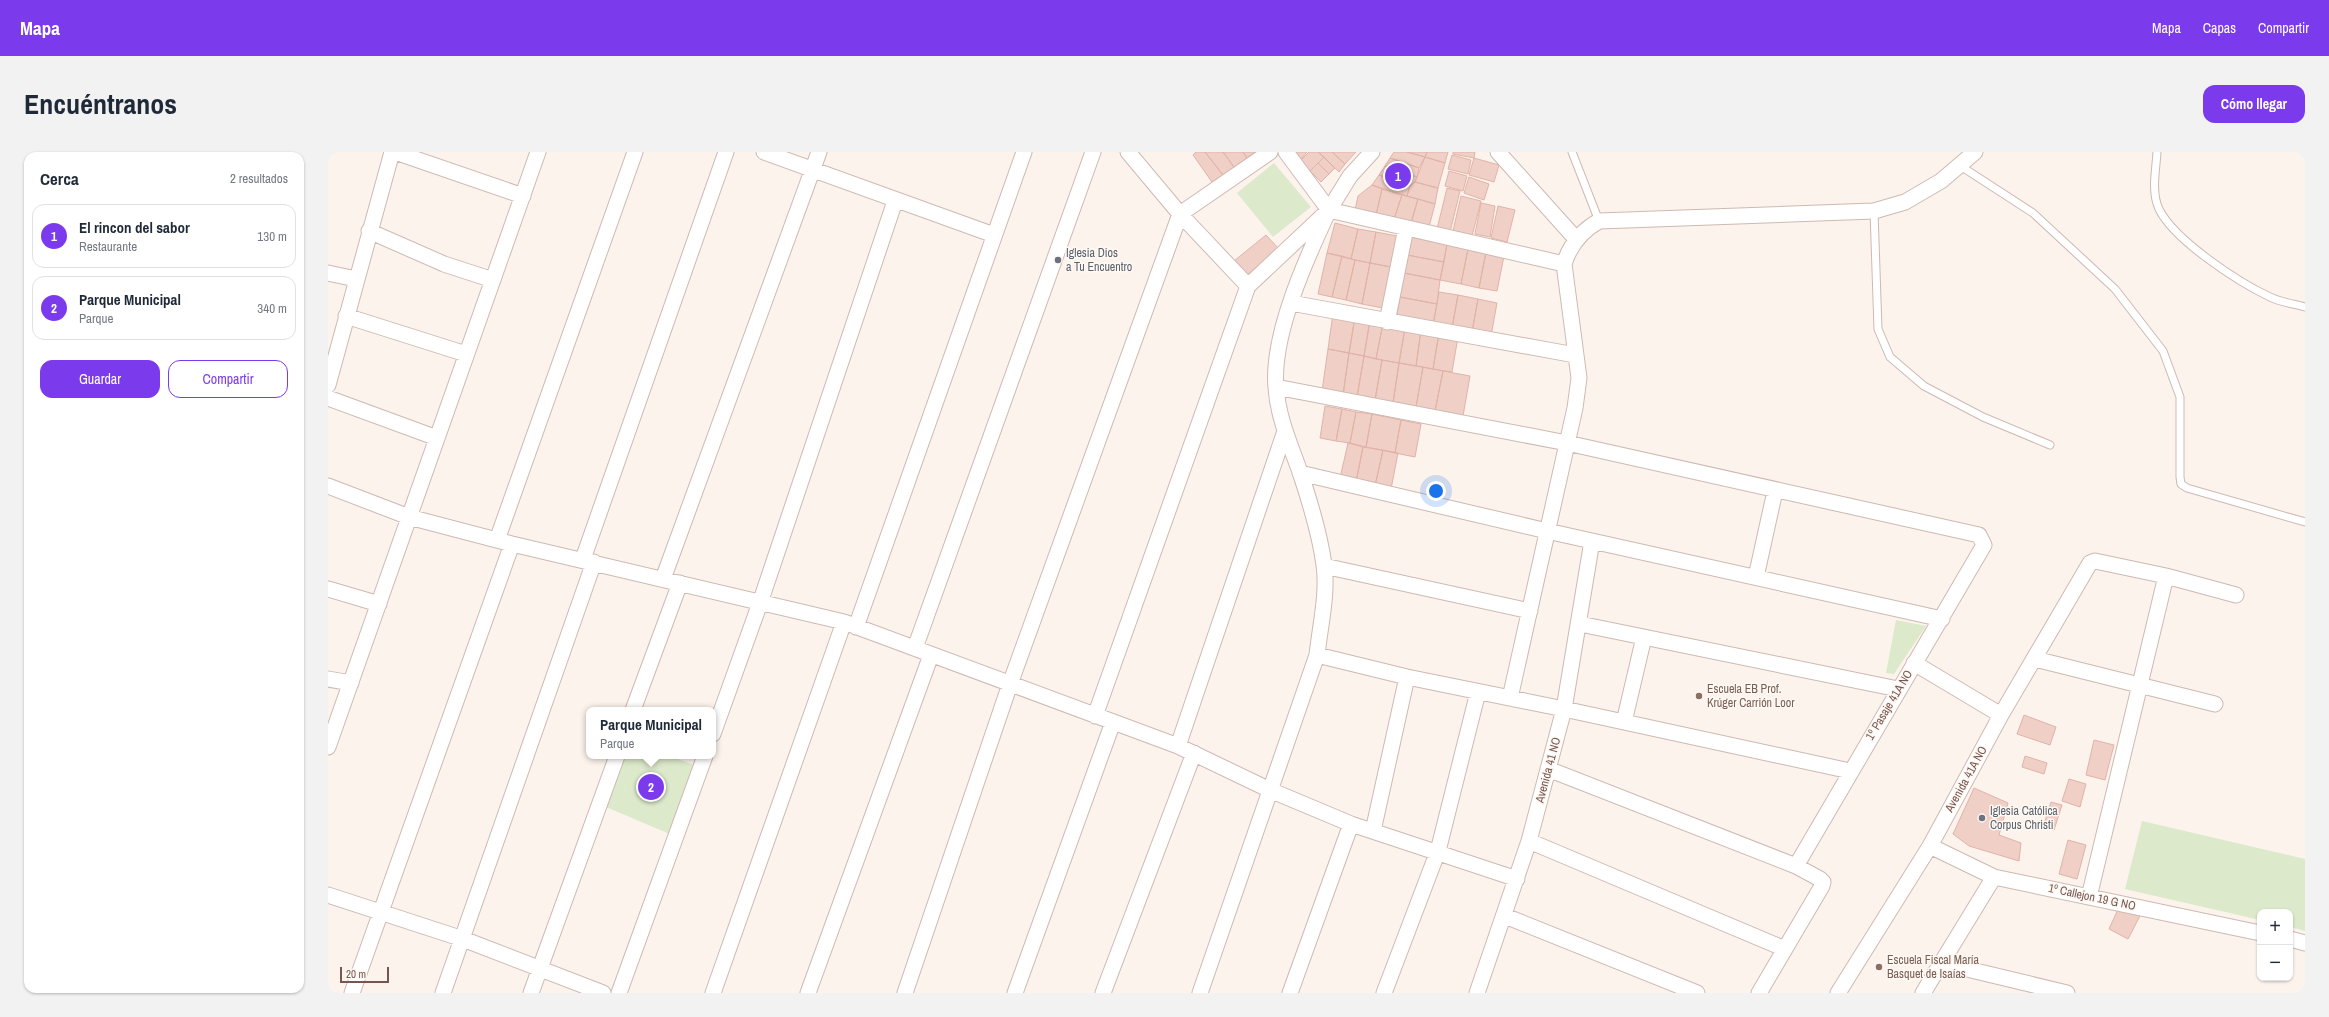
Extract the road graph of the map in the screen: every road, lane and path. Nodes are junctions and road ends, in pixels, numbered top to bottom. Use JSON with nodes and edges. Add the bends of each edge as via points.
{"nodes":[{"id":1,"x":393,"y":152,"type":"edge"},
{"id":2,"x":538,"y":152,"type":"edge"},
{"id":3,"x":636,"y":152,"type":"edge"},
{"id":4,"x":726,"y":152,"type":"edge"},
{"id":5,"x":764,"y":152,"type":"edge"},
{"id":6,"x":819,"y":152,"type":"edge"},
{"id":7,"x":1022,"y":152,"type":"edge"},
{"id":8,"x":1093,"y":152,"type":"edge"},
{"id":9,"x":1128,"y":152,"type":"edge"},
{"id":10,"x":1270,"y":152,"type":"edge"},
{"id":11,"x":1286,"y":152,"type":"edge"},
{"id":12,"x":1372,"y":152,"type":"edge"},
{"id":13,"x":1498,"y":152,"type":"edge"},
{"id":14,"x":1572,"y":152,"type":"edge"},
{"id":15,"x":1975,"y":152,"type":"edge"},
{"id":16,"x":2157,"y":152,"type":"edge"},
{"id":17,"x":1959,"y":166,"type":"junction"},
{"id":18,"x":812,"y":170,"type":"junction"},
{"id":19,"x":523,"y":196,"type":"junction"},
{"id":20,"x":895,"y":201,"type":"junction"},
{"id":21,"x":1329,"y":210,"type":"junction"},
{"id":22,"x":1874,"y":211,"type":"junction"},
{"id":23,"x":1180,"y":214,"type":"junction"},
{"id":24,"x":1598,"y":221,"type":"junction"},
{"id":25,"x":1406,"y":228,"type":"junction"},
{"id":26,"x":369,"y":231,"type":"junction"},
{"id":27,"x":994,"y":235,"type":"junction"},
{"id":28,"x":1576,"y":239,"type":"junction"},
{"id":29,"x":1564,"y":264,"type":"junction"},
{"id":30,"x":328,"y":273,"type":"edge"},
{"id":31,"x":356,"y":279,"type":"junction"},
{"id":32,"x":493,"y":280,"type":"junction"},
{"id":33,"x":1248,"y":286,"type":"junction"},
{"id":34,"x":1291,"y":303,"type":"junction"},
{"id":35,"x":2305,"y":307,"type":"edge"},
{"id":36,"x":346,"y":316,"type":"junction"},
{"id":37,"x":1387,"y":322,"type":"junction"},
{"id":38,"x":466,"y":354,"type":"junction"},
{"id":39,"x":1575,"y":355,"type":"junction"},
{"id":40,"x":328,"y":385,"type":"edge"},
{"id":41,"x":1276,"y":387,"type":"junction"},
{"id":42,"x":328,"y":398,"type":"edge"},
{"id":43,"x":1285,"y":431,"type":"junction"},
{"id":44,"x":437,"y":438,"type":"junction"},
{"id":45,"x":1567,"y":443,"type":"junction"},
{"id":46,"x":2050,"y":445,"type":"dead end"},
{"id":47,"x":1300,"y":473,"type":"junction"},
{"id":48,"x":328,"y":486,"type":"edge"},
{"id":49,"x":1775,"y":491,"type":"junction"},
{"id":50,"x":409,"y":517,"type":"junction"},
{"id":51,"x":2305,"y":522,"type":"edge"},
{"id":52,"x":1547,"y":531,"type":"junction"},
{"id":53,"x":497,"y":540,"type":"junction"},
{"id":54,"x":1592,"y":541,"type":"junction"},
{"id":55,"x":512,"y":544,"type":"junction"},
{"id":56,"x":589,"y":561,"type":"junction"},
{"id":57,"x":1324,"y":566,"type":"junction"},
{"id":58,"x":2166,"y":576,"type":"junction"},
{"id":59,"x":1756,"y":577,"type":"junction"},
{"id":60,"x":663,"y":580,"type":"junction"},
{"id":61,"x":680,"y":583,"type":"junction"},
{"id":62,"x":328,"y":589,"type":"edge"},
{"id":63,"x":2236,"y":595,"type":"dead end"},
{"id":64,"x":760,"y":603,"type":"junction"},
{"id":65,"x":379,"y":604,"type":"junction"},
{"id":66,"x":1530,"y":611,"type":"junction"},
{"id":67,"x":1942,"y":619,"type":"junction"},
{"id":68,"x":1580,"y":624,"type":"junction"},
{"id":69,"x":850,"y":625,"type":"junction"},
{"id":70,"x":1644,"y":637,"type":"junction"},
{"id":71,"x":914,"y":648,"type":"junction"},
{"id":72,"x":931,"y":655,"type":"junction"},
{"id":73,"x":1317,"y":655,"type":"junction"},
{"id":74,"x":2035,"y":659,"type":"junction"},
{"id":75,"x":1914,"y":664,"type":"junction"},
{"id":76,"x":1407,"y":678,"type":"junction"},
{"id":77,"x":328,"y":679,"type":"edge"},
{"id":78,"x":352,"y":683,"type":"junction"},
{"id":79,"x":1010,"y":684,"type":"junction"},
{"id":80,"x":2139,"y":685,"type":"junction"},
{"id":81,"x":1898,"y":689,"type":"junction"},
{"id":82,"x":1478,"y":692,"type":"junction"},
{"id":83,"x":1510,"y":698,"type":"junction"},
{"id":84,"x":2216,"y":704,"type":"dead end"},
{"id":85,"x":634,"y":707,"type":"edge"},
{"id":86,"x":1564,"y":709,"type":"junction"},
{"id":87,"x":2001,"y":715,"type":"junction"},
{"id":88,"x":1095,"y":716,"type":"junction"},
{"id":89,"x":1114,"y":722,"type":"junction"},
{"id":90,"x":1624,"y":722,"type":"junction"},
{"id":91,"x":716,"y":726,"type":"edge"},
{"id":92,"x":1178,"y":746,"type":"junction"},
{"id":93,"x":328,"y":747,"type":"edge"},
{"id":94,"x":1194,"y":753,"type":"junction"},
{"id":95,"x":616,"y":759,"type":"edge"},
{"id":96,"x":704,"y":759,"type":"edge"},
{"id":97,"x":1548,"y":768,"type":"junction"},
{"id":98,"x":1850,"y":771,"type":"junction"},
{"id":99,"x":1270,"y":790,"type":"junction"},
{"id":100,"x":1351,"y":824,"type":"junction"},
{"id":101,"x":1373,"y":831,"type":"junction"},
{"id":102,"x":1529,"y":841,"type":"junction"},
{"id":103,"x":1930,"y":846,"type":"junction"},
{"id":104,"x":1438,"y":851,"type":"junction"},
{"id":105,"x":1796,"y":866,"type":"junction"},
{"id":106,"x":1994,"y":877,"type":"junction"},
{"id":107,"x":1517,"y":879,"type":"junction"},
{"id":108,"x":328,"y":895,"type":"edge"},
{"id":109,"x":2089,"y":897,"type":"junction"},
{"id":110,"x":382,"y":912,"type":"junction"},
{"id":111,"x":1505,"y":916,"type":"junction"},
{"id":112,"x":2257,"y":932,"type":"edge"},
{"id":113,"x":463,"y":939,"type":"junction"},
{"id":114,"x":2293,"y":940,"type":"edge"},
{"id":115,"x":2305,"y":943,"type":"edge"},
{"id":116,"x":1785,"y":949,"type":"junction"},
{"id":117,"x":1942,"y":963,"type":"junction"},
{"id":118,"x":540,"y":967,"type":"junction"},
{"id":119,"x":352,"y":993,"type":"edge"},
{"id":120,"x":443,"y":993,"type":"edge"},
{"id":121,"x":531,"y":993,"type":"edge"},
{"id":122,"x":603,"y":993,"type":"edge"},
{"id":123,"x":619,"y":993,"type":"edge"},
{"id":124,"x":713,"y":993,"type":"edge"},
{"id":125,"x":808,"y":993,"type":"edge"},
{"id":126,"x":905,"y":993,"type":"edge"},
{"id":127,"x":1015,"y":993,"type":"edge"},
{"id":128,"x":1103,"y":993,"type":"edge"},
{"id":129,"x":1200,"y":993,"type":"edge"},
{"id":130,"x":1290,"y":993,"type":"edge"},
{"id":131,"x":1384,"y":993,"type":"edge"},
{"id":132,"x":1479,"y":993,"type":"edge"},
{"id":133,"x":1697,"y":993,"type":"edge"},
{"id":134,"x":1759,"y":993,"type":"edge"},
{"id":135,"x":1838,"y":993,"type":"edge"},
{"id":136,"x":1923,"y":993,"type":"edge"},
{"id":137,"x":2066,"y":993,"type":"edge"}],
"edges":[{"from":1,"to":19,"type":"street"},
{"from":1,"to":26,"type":"street"},
{"from":2,"to":19,"type":"street"},
{"from":3,"to":53,"type":"street"},
{"from":4,"to":56,"type":"street"},
{"from":5,"to":18,"type":"street"},
{"from":6,"to":18,"type":"street"},
{"from":7,"to":27,"type":"street"},
{"from":8,"to":71,"type":"street"},
{"from":9,"to":23,"type":"street"},
{"from":10,"to":23,"type":"street"},
{"from":11,"to":21,"type":"street"},
{"from":12,"to":21,"type":"street","via":[[1350,176]]},
{"from":13,"to":28,"type":"street"},
{"from":14,"to":24,"type":"lane"},
{"from":15,"to":17,"type":"street"},
{"from":16,"to":35,"type":"lane","via":[[2154,188],[2159,208],[2168,222],[2212,264],[2271,298]]},
{"from":17,"to":22,"type":"street","via":[[1941,181],[1905,202]]},
{"from":17,"to":51,"type":"lane","via":[[2039,219],[2115,289],[2163,351],[2180,397],[2181,484],[2187,488]]},
{"from":18,"to":20,"type":"street"},
{"from":18,"to":60,"type":"street"},
{"from":19,"to":32,"type":"street"},
{"from":20,"to":27,"type":"street"},
{"from":20,"to":64,"type":"street"},
{"from":21,"to":25,"type":"street"},
{"from":21,"to":33,"type":"street"},
{"from":21,"to":34,"type":"street","via":[[1305,262]]},
{"from":22,"to":24,"type":"street"},
{"from":22,"to":46,"type":"lane","via":[[1878,329],[1890,357],[1924,386],[1983,416]]},
{"from":23,"to":33,"type":"street"},
{"from":23,"to":79,"type":"street"},
{"from":24,"to":28,"type":"street"},
{"from":25,"to":29,"type":"street"},
{"from":25,"to":37,"type":"street"},
{"from":26,"to":31,"type":"street"},
{"from":26,"to":32,"type":"street","via":[[444,264]]},
{"from":27,"to":69,"type":"street"},
{"from":28,"to":29,"type":"street","via":[[1568,251]]},
{"from":29,"to":39,"type":"street"},
{"from":30,"to":31,"type":"street"},
{"from":31,"to":36,"type":"street"},
{"from":32,"to":38,"type":"street"},
{"from":33,"to":88,"type":"street"},
{"from":34,"to":37,"type":"street"},
{"from":34,"to":41,"type":"street","via":[[1279,342]]},
{"from":36,"to":38,"type":"street"},
{"from":36,"to":40,"type":"street"},
{"from":37,"to":39,"type":"street"},
{"from":38,"to":44,"type":"street"},
{"from":39,"to":45,"type":"street","via":[[1579,378]]},
{"from":41,"to":43,"type":"street"},
{"from":41,"to":45,"type":"street"},
{"from":42,"to":44,"type":"street"},
{"from":43,"to":47,"type":"street"},
{"from":43,"to":92,"type":"street"},
{"from":44,"to":50,"type":"street"},
{"from":45,"to":49,"type":"street"},
{"from":45,"to":52,"type":"street"},
{"from":47,"to":52,"type":"street"},
{"from":47,"to":57,"type":"street","via":[[1315,523]]},
{"from":48,"to":50,"type":"street"},
{"from":49,"to":59,"type":"street"},
{"from":49,"to":67,"type":"street","name":"1º Pasaje 41A NO","via":[[1978,535],[1984,545]]},
{"from":50,"to":53,"type":"street"},
{"from":50,"to":65,"type":"street"},
{"from":52,"to":54,"type":"street"},
{"from":52,"to":66,"type":"street"},
{"from":53,"to":55,"type":"street"},
{"from":54,"to":59,"type":"street"},
{"from":54,"to":68,"type":"street","name":"Avenida 41 NO"},
{"from":55,"to":56,"type":"street"},
{"from":55,"to":110,"type":"street"},
{"from":56,"to":60,"type":"street"},
{"from":56,"to":113,"type":"street"},
{"from":57,"to":66,"type":"street"},
{"from":57,"to":73,"type":"street"},
{"from":58,"to":63,"type":"street"},
{"from":58,"to":74,"type":"street","name":"Avenida 41A NO","via":[[2095,560],[2090,563]]},
{"from":58,"to":80,"type":"street"},
{"from":59,"to":67,"type":"street"},
{"from":60,"to":61,"type":"street"},
{"from":61,"to":64,"type":"street"},
{"from":61,"to":85,"type":"street"},
{"from":62,"to":65,"type":"street"},
{"from":64,"to":69,"type":"street"},
{"from":64,"to":91,"type":"street"},
{"from":65,"to":78,"type":"street"},
{"from":66,"to":83,"type":"street"},
{"from":67,"to":75,"type":"street","name":"1º Pasaje 41A NO"},
{"from":68,"to":70,"type":"street"},
{"from":68,"to":86,"type":"street","name":"Avenida 41 NO"},
{"from":69,"to":71,"type":"street"},
{"from":69,"to":124,"type":"street"},
{"from":70,"to":81,"type":"street"},
{"from":70,"to":90,"type":"street"},
{"from":71,"to":72,"type":"street"},
{"from":72,"to":79,"type":"street"},
{"from":72,"to":125,"type":"street"},
{"from":73,"to":76,"type":"street"},
{"from":73,"to":99,"type":"street"},
{"from":74,"to":80,"type":"street"},
{"from":74,"to":87,"type":"street","name":"Avenida 41A NO"},
{"from":75,"to":81,"type":"street","name":"1º Pasaje 41A NO"},
{"from":75,"to":87,"type":"street"},
{"from":76,"to":82,"type":"street"},
{"from":76,"to":101,"type":"street"},
{"from":77,"to":78,"type":"street"},
{"from":78,"to":93,"type":"street"},
{"from":79,"to":88,"type":"street"},
{"from":79,"to":126,"type":"street"},
{"from":80,"to":84,"type":"street"},
{"from":80,"to":109,"type":"street"},
{"from":81,"to":98,"type":"street","name":"1º Pasaje 41A NO"},
{"from":82,"to":83,"type":"street"},
{"from":82,"to":104,"type":"street"},
{"from":83,"to":86,"type":"street"},
{"from":86,"to":90,"type":"street"},
{"from":86,"to":97,"type":"street","name":"Avenida 41 NO"},
{"from":87,"to":103,"type":"street","name":"Avenida 41A NO"},
{"from":88,"to":89,"type":"street"},
{"from":89,"to":92,"type":"street"},
{"from":89,"to":127,"type":"street"},
{"from":90,"to":98,"type":"street"},
{"from":92,"to":94,"type":"street"},
{"from":94,"to":99,"type":"street"},
{"from":94,"to":128,"type":"street"},
{"from":95,"to":118,"type":"street"},
{"from":96,"to":123,"type":"street"},
{"from":97,"to":102,"type":"street","name":"Avenida 41 NO"},
{"from":97,"to":105,"type":"street"},
{"from":98,"to":105,"type":"street","name":"1º Pasaje 41A NO"},
{"from":99,"to":100,"type":"street"},
{"from":99,"to":129,"type":"street"},
{"from":100,"to":101,"type":"street"},
{"from":100,"to":130,"type":"street"},
{"from":101,"to":104,"type":"street"},
{"from":102,"to":107,"type":"street","name":"Avenida 41 NO"},
{"from":102,"to":116,"type":"street"},
{"from":103,"to":106,"type":"street","name":"1º Callejon 19 G NO"},
{"from":103,"to":135,"type":"street","name":"Avenida 41A NO"},
{"from":104,"to":107,"type":"street"},
{"from":104,"to":131,"type":"street"},
{"from":105,"to":116,"type":"street","via":[[1822,882]]},
{"from":106,"to":109,"type":"street","name":"1º Callejon 19 G NO"},
{"from":106,"to":117,"type":"street"},
{"from":107,"to":111,"type":"street","name":"Avenida 41 NO"},
{"from":108,"to":110,"type":"street"},
{"from":109,"to":112,"type":"street","name":"1º Callejon 19 G NO"},
{"from":110,"to":113,"type":"street"},
{"from":110,"to":119,"type":"street"},
{"from":111,"to":132,"type":"street","name":"Avenida 41 NO"},
{"from":111,"to":133,"type":"street"},
{"from":113,"to":118,"type":"street"},
{"from":113,"to":120,"type":"street"},
{"from":114,"to":115,"type":"street"},
{"from":116,"to":134,"type":"street"},
{"from":117,"to":136,"type":"street"},
{"from":117,"to":137,"type":"street"},
{"from":118,"to":121,"type":"street"},
{"from":118,"to":122,"type":"street"}]}
